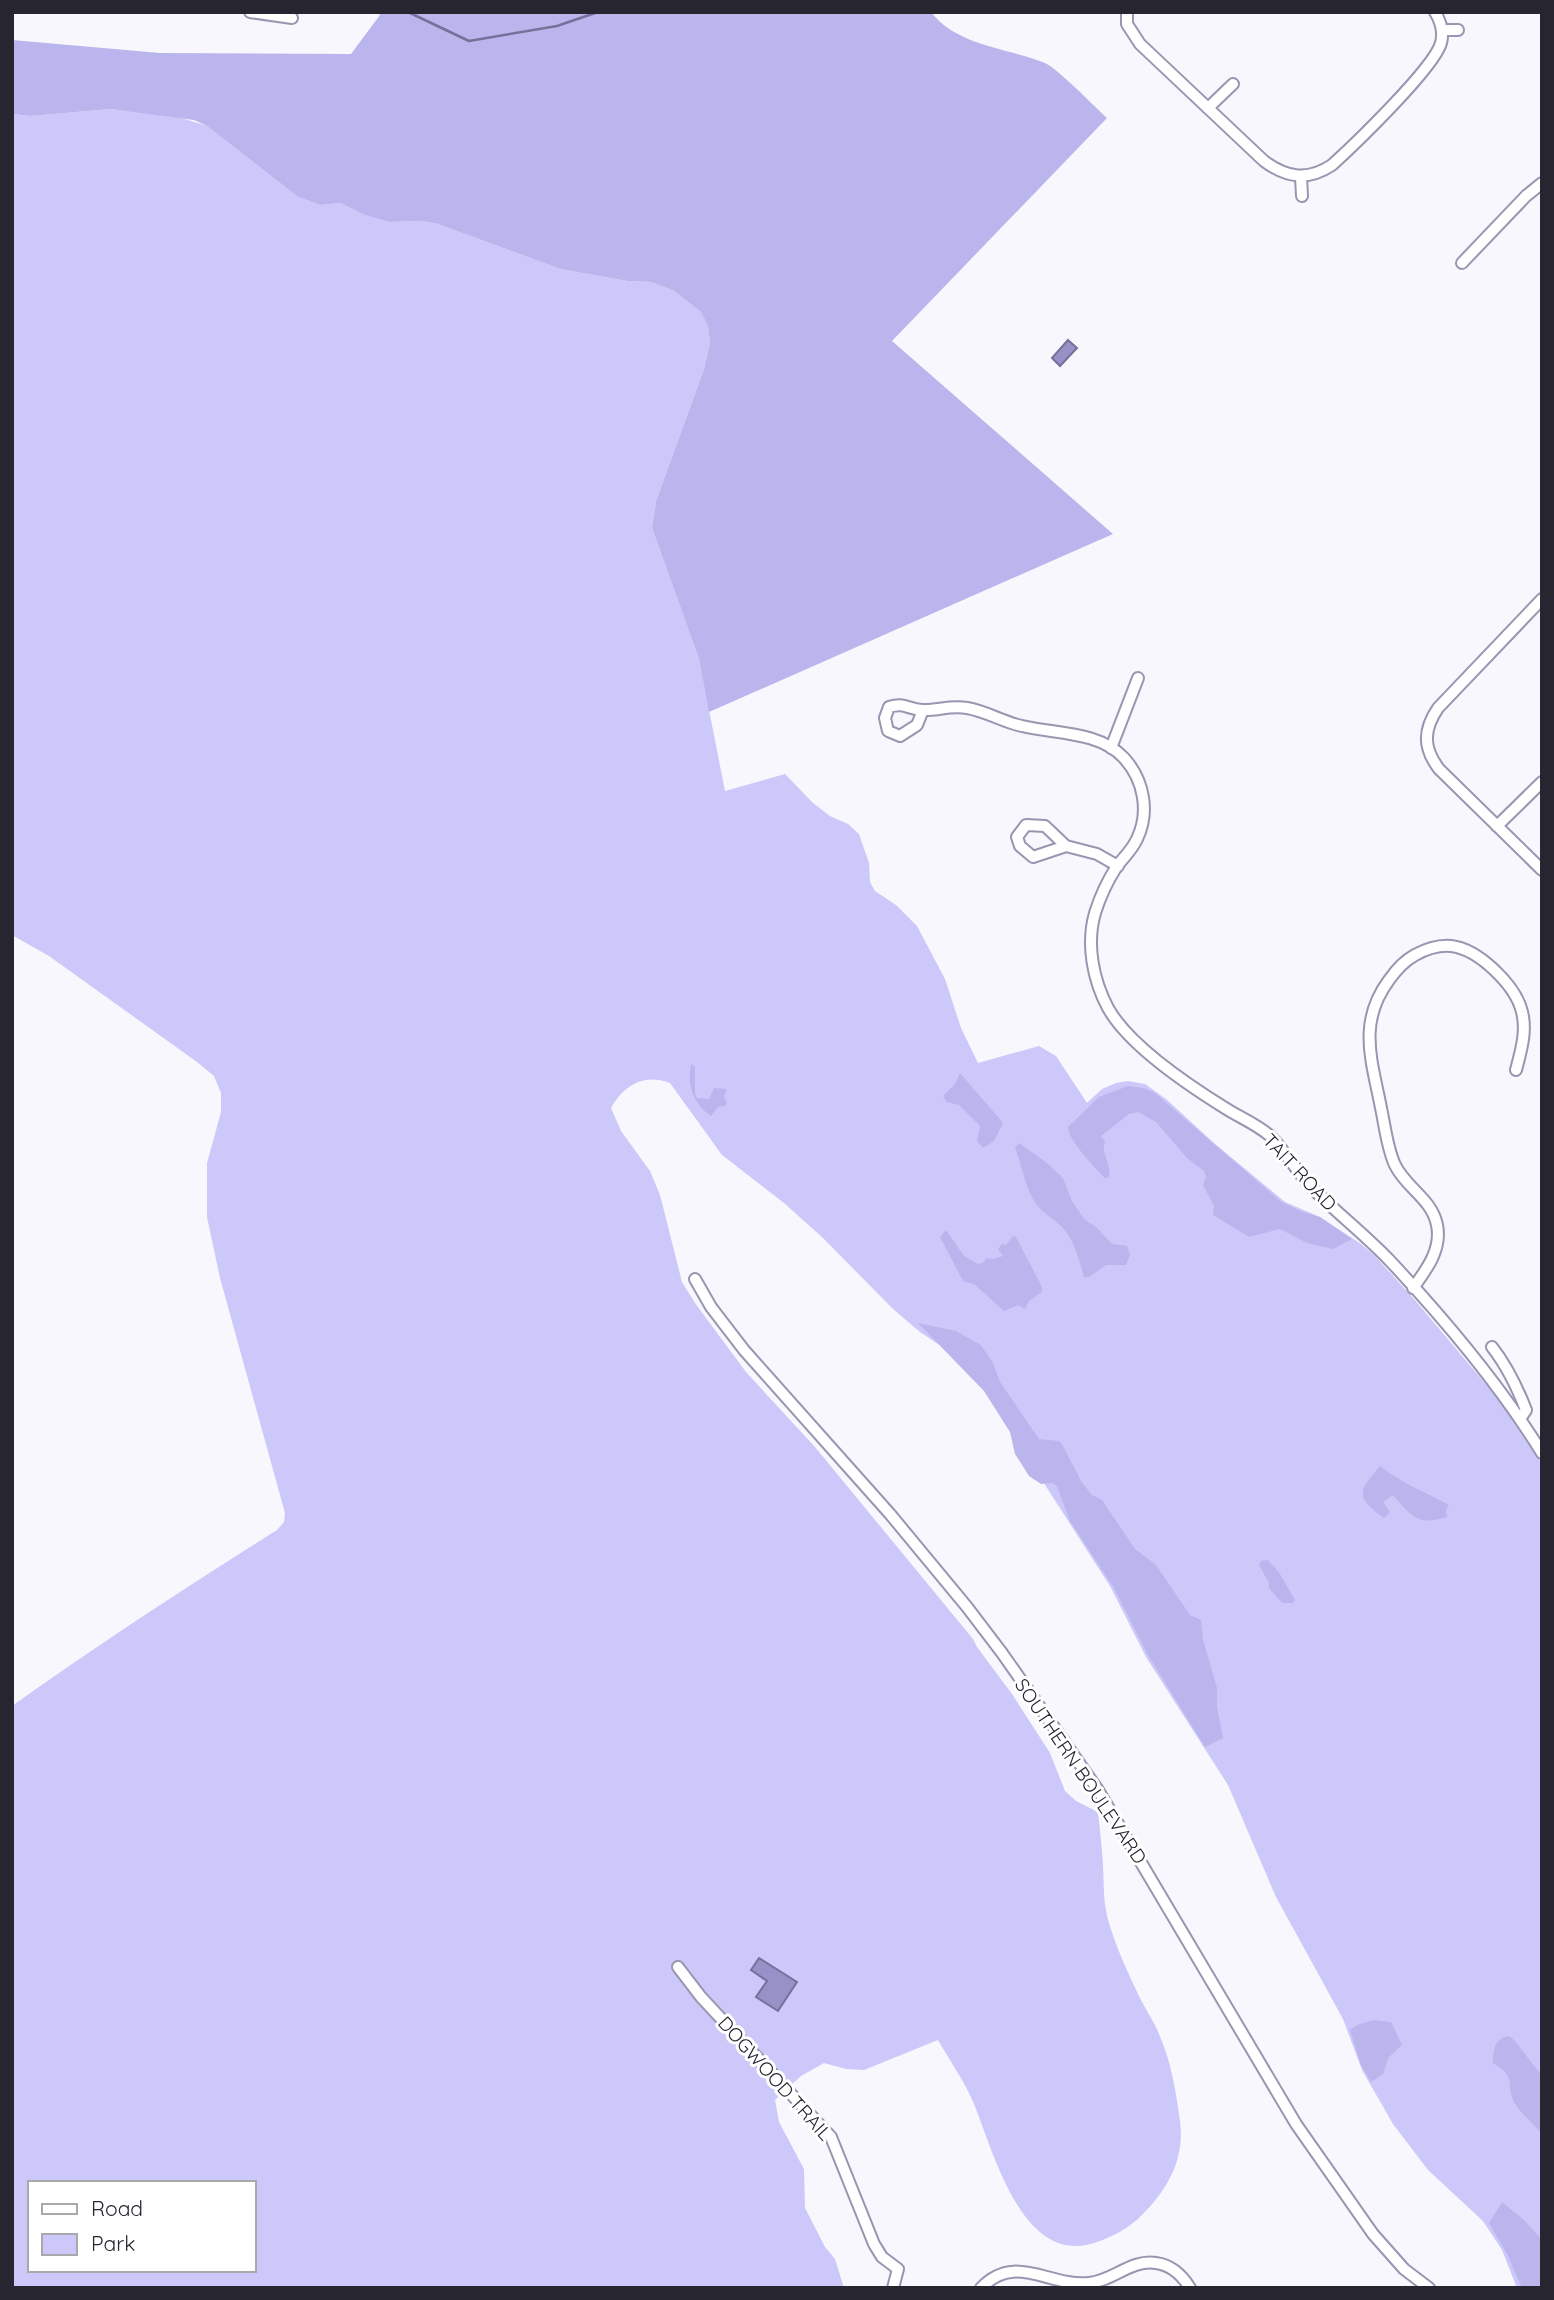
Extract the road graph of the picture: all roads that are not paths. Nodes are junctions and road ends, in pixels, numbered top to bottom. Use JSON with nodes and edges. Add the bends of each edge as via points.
{"nodes":[{"id":1,"x":250,"y":12,"type":"edge"},
{"id":2,"x":1127,"y":12,"type":"edge"},
{"id":3,"x":1435,"y":12,"type":"edge"},
{"id":4,"x":292,"y":18,"type":"dead end"},
{"id":5,"x":1442,"y":30,"type":"junction"},
{"id":6,"x":1458,"y":30,"type":"dead end"},
{"id":7,"x":1233,"y":84,"type":"dead end"},
{"id":8,"x":1208,"y":108,"type":"junction"},
{"id":9,"x":1301,"y":177,"type":"junction"},
{"id":10,"x":1542,"y":183,"type":"edge"},
{"id":11,"x":1302,"y":196,"type":"dead end"},
{"id":12,"x":1462,"y":263,"type":"dead end"},
{"id":13,"x":1542,"y":599,"type":"edge"},
{"id":14,"x":1138,"y":678,"type":"dead end"},
{"id":15,"x":923,"y":710,"type":"dead end"},
{"id":16,"x":1111,"y":748,"type":"junction"},
{"id":17,"x":1542,"y":782,"type":"edge"},
{"id":18,"x":1497,"y":826,"type":"junction"},
{"id":19,"x":1066,"y":846,"type":"dead end"},
{"id":20,"x":1118,"y":866,"type":"junction"},
{"id":21,"x":1542,"y":870,"type":"edge"},
{"id":22,"x":1516,"y":1070,"type":"dead end"},
{"id":23,"x":695,"y":1279,"type":"dead end"},
{"id":24,"x":1413,"y":1288,"type":"junction"},
{"id":25,"x":1492,"y":1347,"type":"dead end"},
{"id":26,"x":1520,"y":1419,"type":"junction"},
{"id":27,"x":1542,"y":1453,"type":"edge"},
{"id":28,"x":678,"y":1966,"type":"dead end"},
{"id":29,"x":893,"y":2288,"type":"edge"},
{"id":30,"x":981,"y":2288,"type":"edge"},
{"id":31,"x":1190,"y":2288,"type":"edge"},
{"id":32,"x":1429,"y":2288,"type":"edge"}],
"edges":[{"from":1,"to":4,"type":"street"},
{"from":2,"to":8,"type":"street","via":[[1134,36]]},
{"from":3,"to":5,"type":"street"},
{"from":5,"to":6,"type":"street"},
{"from":5,"to":9,"type":"street","via":[[1438,49],[1428,64],[1345,153],[1321,172]]},
{"from":7,"to":8,"type":"street"},
{"from":8,"to":9,"type":"street","via":[[1276,170]]},
{"from":9,"to":11,"type":"street"},
{"from":10,"to":12,"type":"street"},
{"from":13,"to":18,"type":"street","via":[[1438,708],[1428,725],[1429,752],[1439,769]]},
{"from":14,"to":16,"type":"street"},
{"from":15,"to":16,"type":"street","via":[[966,708]]},
{"from":16,"to":20,"type":"street","name":"TAIT ROAD","via":[[1138,778],[1144,800],[1138,837]]},
{"from":17,"to":18,"type":"street"},
{"from":18,"to":21,"type":"street"},
{"from":19,"to":20,"type":"street","via":[[1097,854]]},
{"from":20,"to":24,"type":"street","name":"TAIT ROAD","via":[[1102,894],[1092,927],[1092,961],[1100,993],[1117,1023],[1145,1051],[1274,1139],[1302,1178]]},
{"from":22,"to":24,"type":"street","via":[[1524,1026],[1521,1005],[1500,976],[1472,953],[1443,946],[1415,955],[1396,971],[1376,1000],[1369,1050],[1394,1162],[1430,1207],[1438,1226],[1433,1258]]},
{"from":23,"to":32,"type":"street","name":"SOUTHERN BOULEVARD","via":[[744,1350],[890,1514],[1002,1653],[1098,1790],[1296,2124],[1373,2234],[1404,2269]]},
{"from":24,"to":26,"type":"street","name":"TAIT ROAD"},
{"from":25,"to":26,"type":"street","name":"TAIT ROAD","via":[[1521,1397],[1526,1410]]},
{"from":26,"to":27,"type":"street","name":"TAIT ROAD"},
{"from":28,"to":29,"type":"street","name":"DOGWOOD TRAIL","via":[[701,1997],[831,2137],[874,2244],[898,2269]]},
{"from":30,"to":31,"type":"street","via":[[994,2276],[1012,2271],[1090,2283],[1149,2262],[1176,2271]]}]}
